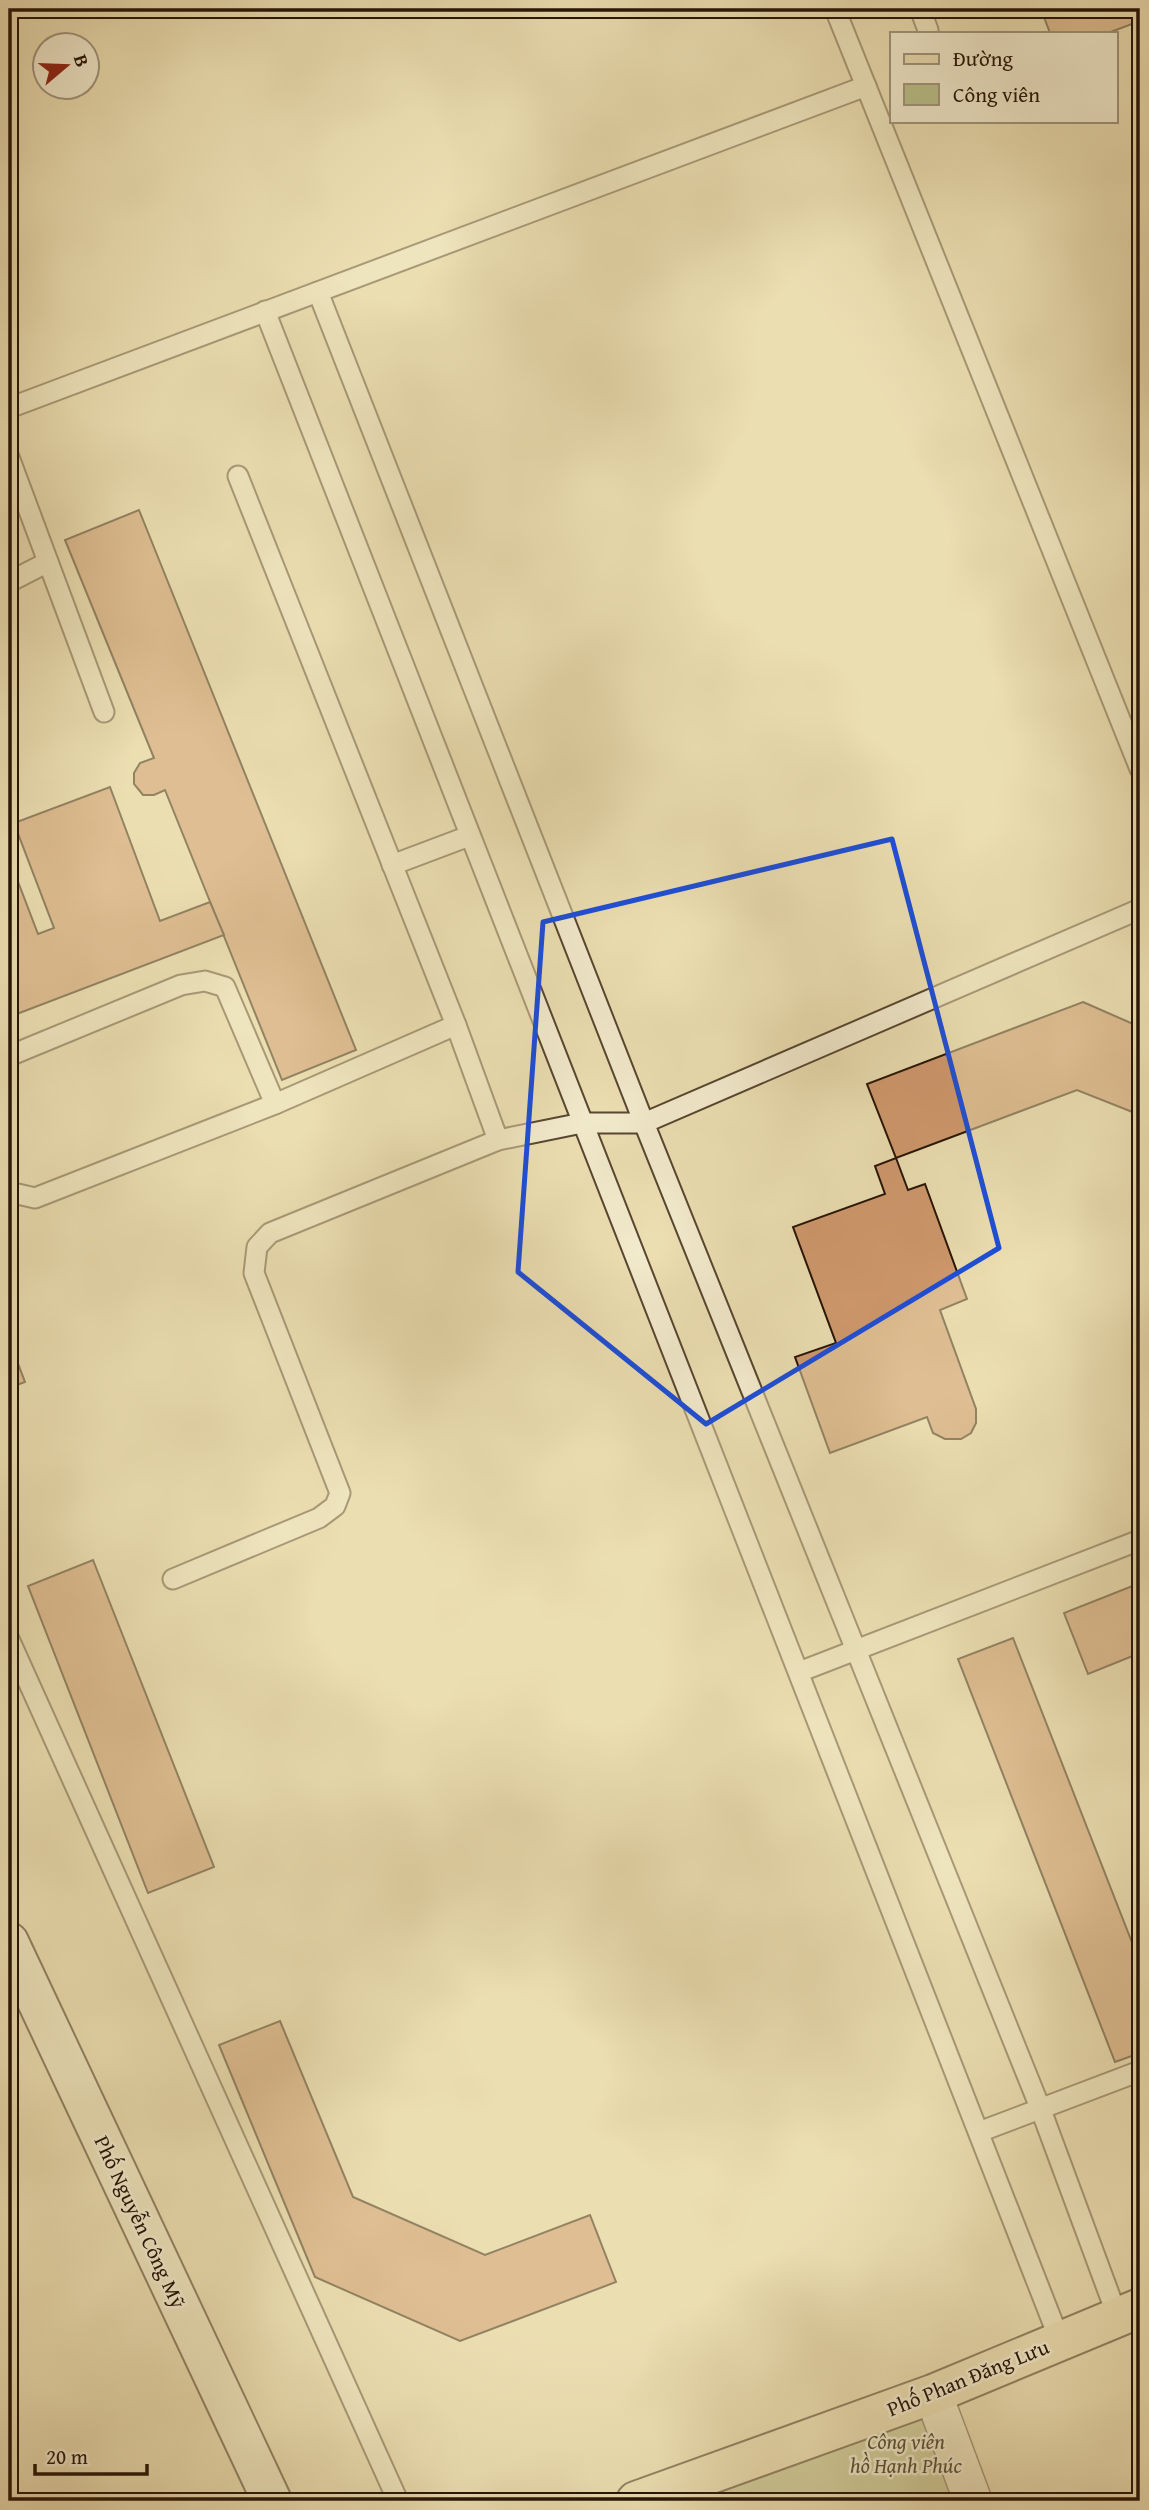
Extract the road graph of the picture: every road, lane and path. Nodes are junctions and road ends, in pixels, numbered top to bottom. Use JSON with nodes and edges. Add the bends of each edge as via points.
{"nodes":[{"id":1,"x":835,"y":9,"type":"edge"},
{"id":2,"x":920,"y":9,"type":"edge"},
{"id":3,"x":928,"y":30,"type":"dead end"},
{"id":4,"x":866,"y":86,"type":"junction"},
{"id":5,"x":318,"y":292,"type":"junction"},
{"id":6,"x":265,"y":311,"type":"junction"},
{"id":7,"x":9,"y":408,"type":"edge"},
{"id":8,"x":9,"y":457,"type":"edge"},
{"id":9,"x":238,"y":476,"type":"dead end"},
{"id":10,"x":48,"y":562,"type":"junction"},
{"id":11,"x":9,"y":582,"type":"edge"},
{"id":12,"x":104,"y":712,"type":"dead end"},
{"id":13,"x":1140,"y":769,"type":"edge"},
{"id":14,"x":469,"y":836,"type":"junction"},
{"id":15,"x":393,"y":865,"type":"junction"},
{"id":16,"x":1140,"y":909,"type":"edge"},
{"id":17,"x":456,"y":1025,"type":"junction"},
{"id":18,"x":9,"y":1055,"type":"edge"},
{"id":19,"x":275,"y":1104,"type":"junction"},
{"id":20,"x":582,"y":1123,"type":"junction"},
{"id":21,"x":643,"y":1123,"type":"junction"},
{"id":22,"x":498,"y":1140,"type":"junction"},
{"id":23,"x":9,"y":1192,"type":"edge"},
{"id":24,"x":1140,"y":1540,"type":"edge"},
{"id":25,"x":173,"y":1579,"type":"dead end"},
{"id":26,"x":9,"y":1639,"type":"edge"},
{"id":27,"x":855,"y":1650,"type":"junction"},
{"id":28,"x":799,"y":1672,"type":"junction"},
{"id":29,"x":9,"y":1942,"type":"edge"},
{"id":30,"x":1140,"y":2071,"type":"edge"},
{"id":31,"x":1041,"y":2110,"type":"junction"},
{"id":32,"x":979,"y":2132,"type":"junction"},
{"id":33,"x":1129,"y":2313,"type":"edge"},
{"id":34,"x":1060,"y":2341,"type":"junction"},
{"id":35,"x":933,"y":2394,"type":"junction"},
{"id":36,"x":272,"y":2501,"type":"edge"},
{"id":37,"x":398,"y":2501,"type":"edge"},
{"id":38,"x":636,"y":2501,"type":"edge"},
{"id":39,"x":973,"y":2501,"type":"edge"}],
"edges":[{"from":1,"to":4,"type":"lane"},
{"from":2,"to":3,"type":"lane"},
{"from":4,"to":5,"type":"lane"},
{"from":4,"to":13,"type":"lane"},
{"from":5,"to":6,"type":"lane"},
{"from":5,"to":21,"type":"lane"},
{"from":6,"to":7,"type":"lane"},
{"from":6,"to":14,"type":"lane"},
{"from":8,"to":10,"type":"lane"},
{"from":9,"to":15,"type":"lane"},
{"from":10,"to":11,"type":"lane"},
{"from":10,"to":12,"type":"lane"},
{"from":14,"to":15,"type":"lane"},
{"from":14,"to":20,"type":"lane"},
{"from":15,"to":17,"type":"lane"},
{"from":16,"to":21,"type":"lane"},
{"from":17,"to":19,"type":"lane"},
{"from":17,"to":22,"type":"lane"},
{"from":18,"to":19,"type":"lane","via":[[181,985],[205,981],[225,987]]},
{"from":19,"to":23,"type":"lane","via":[[35,1198]]},
{"from":20,"to":21,"type":"lane"},
{"from":20,"to":22,"type":"lane"},
{"from":20,"to":28,"type":"lane"},
{"from":21,"to":27,"type":"lane"},
{"from":22,"to":25,"type":"lane","via":[[270,1233],[257,1247],[254,1273],[340,1493],[335,1506],[319,1518]]},
{"from":24,"to":27,"type":"lane"},
{"from":26,"to":37,"type":"lane"},
{"from":27,"to":28,"type":"lane"},
{"from":27,"to":31,"type":"lane"},
{"from":28,"to":32,"type":"lane"},
{"from":29,"to":36,"type":"street","name":"Phố Nguyễn Công Mỹ"},
{"from":30,"to":31,"type":"lane"},
{"from":31,"to":32,"type":"lane"},
{"from":31,"to":33,"type":"lane"},
{"from":32,"to":34,"type":"lane"},
{"from":33,"to":34,"type":"main road","name":"Phố Phan Đăng Lưu"},
{"from":34,"to":35,"type":"main road","name":"Phố Phan Đăng Lưu"},
{"from":35,"to":38,"type":"main road","name":"Phố Phan Đăng Lưu"},
{"from":35,"to":39,"type":"street"}]}
